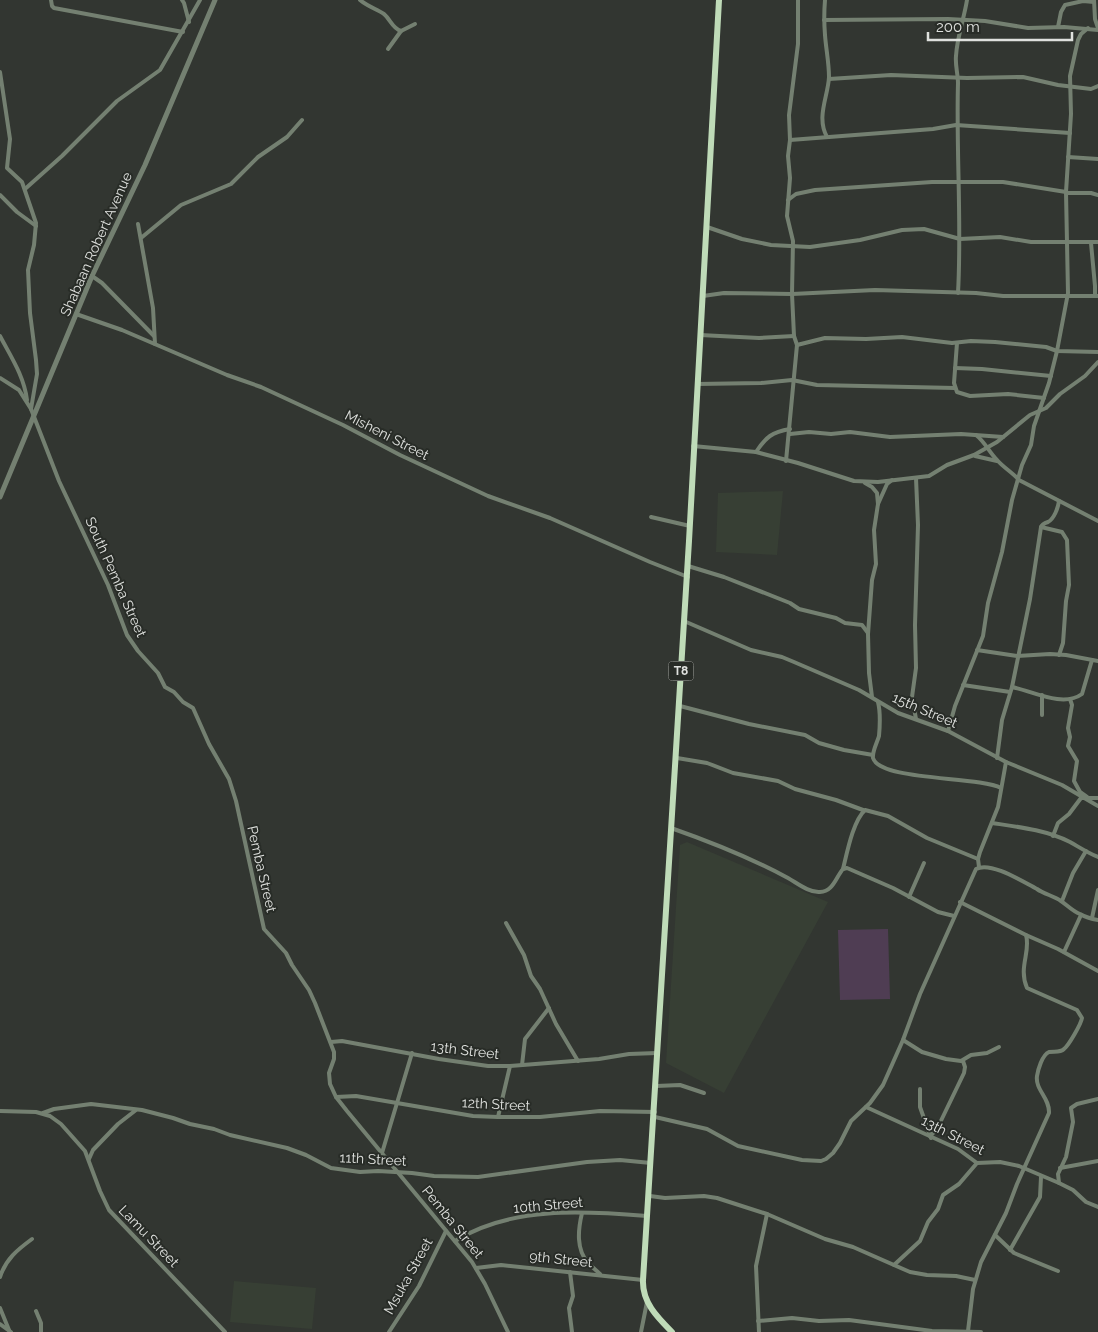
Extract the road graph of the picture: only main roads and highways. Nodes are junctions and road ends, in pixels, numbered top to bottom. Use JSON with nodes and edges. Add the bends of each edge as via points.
{"nodes":[{"id":1,"x":720,"y":0,"type":"edge"},
{"id":2,"x":672,"y":1332,"type":"edge"}],
"edges":[{"from":1,"to":2,"type":"highway","number":"T8","via":[[688,577],[643,1280],[647,1302]]}]}
